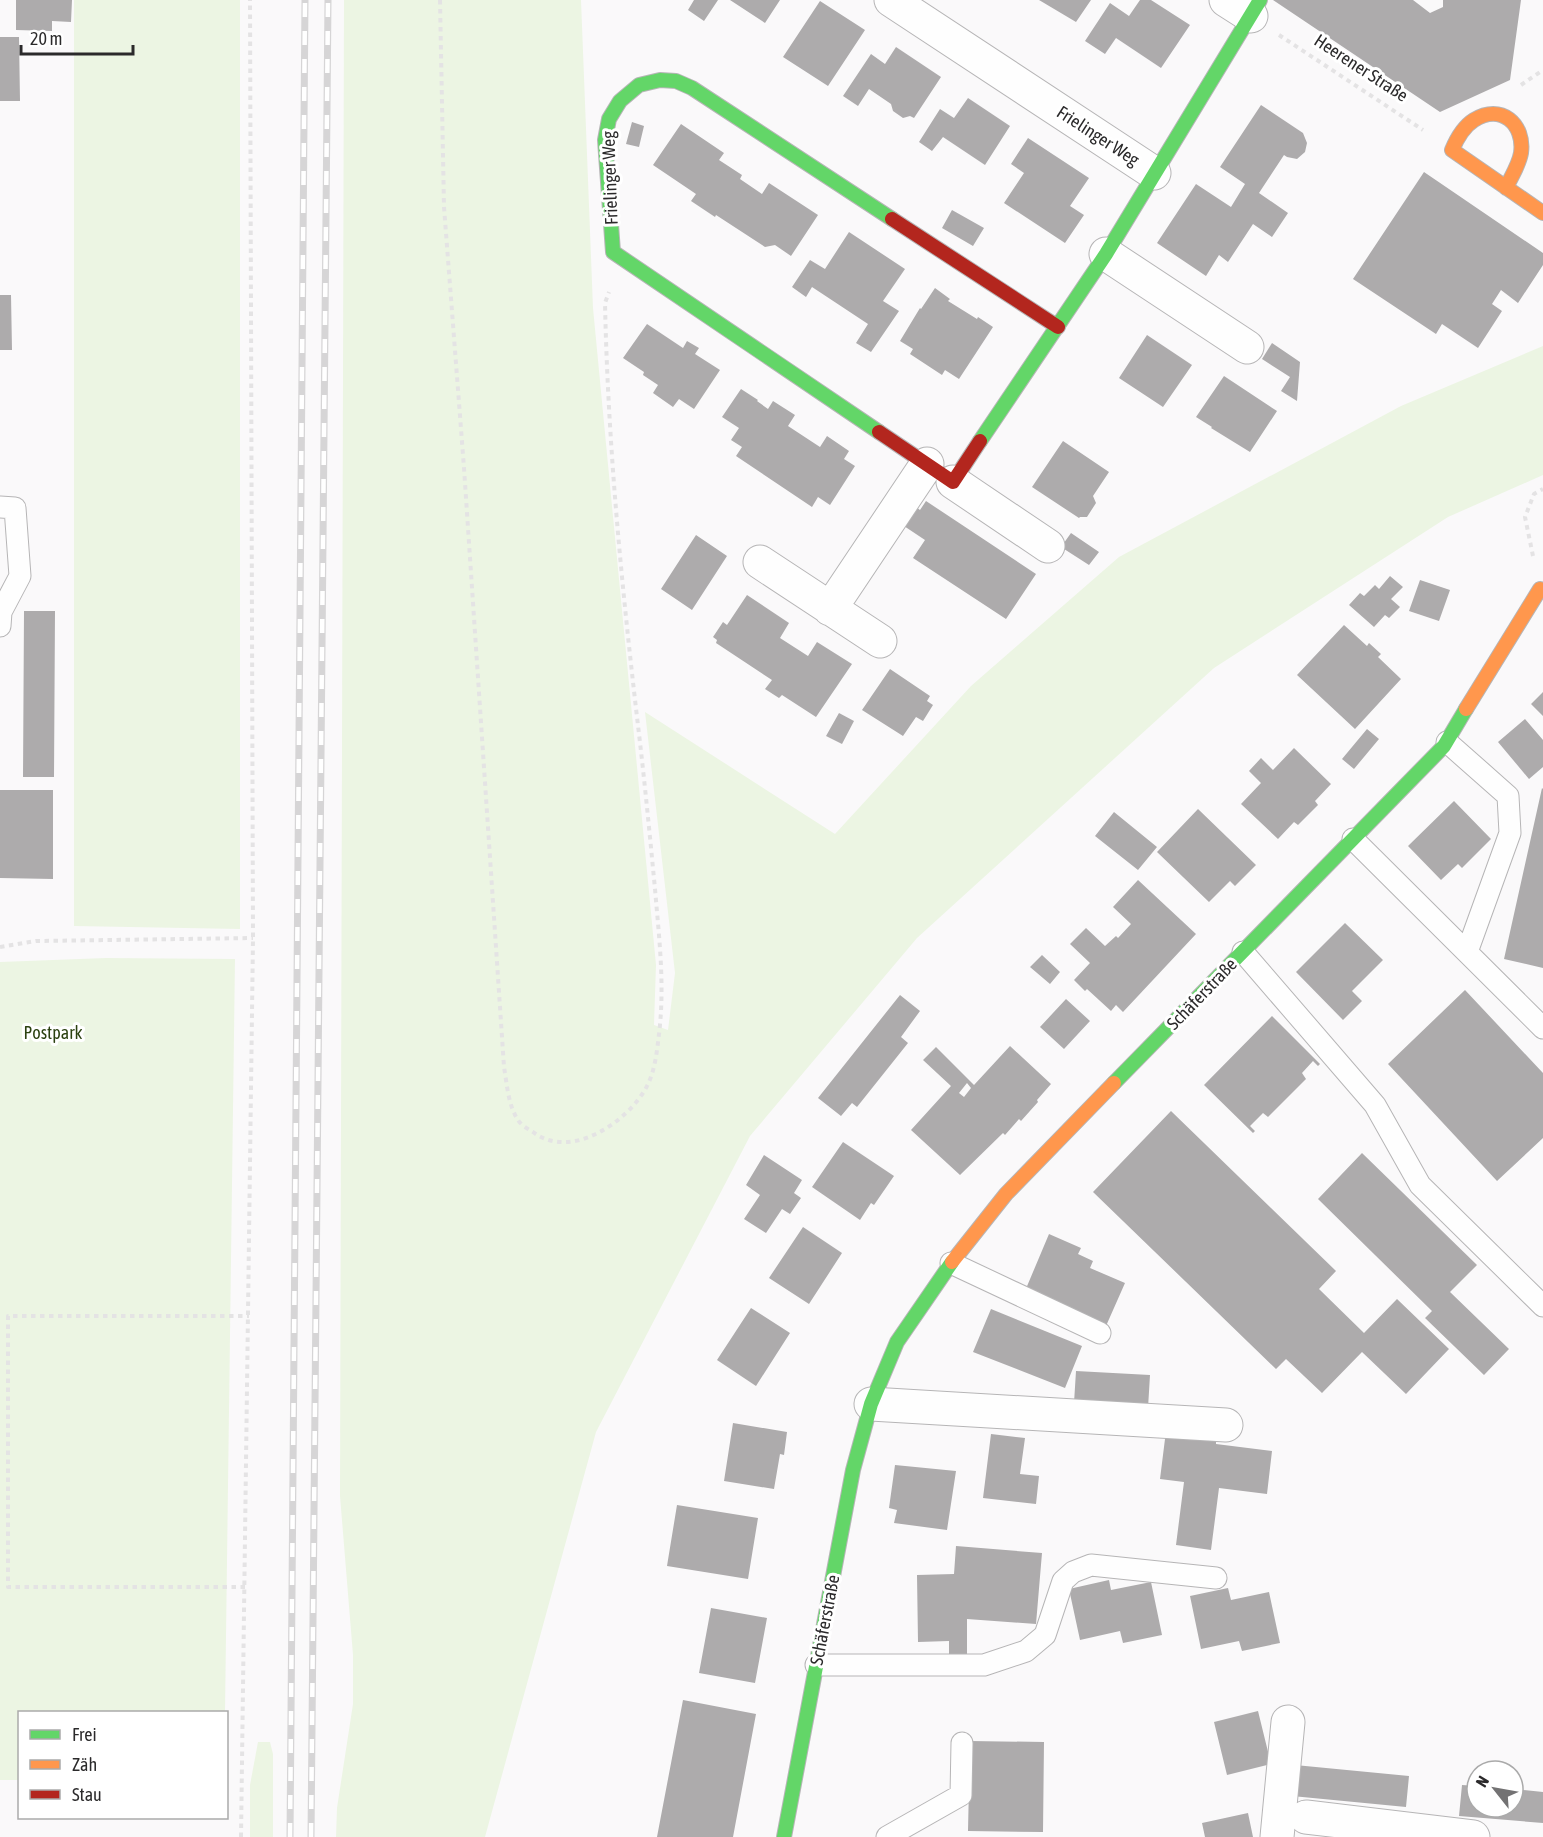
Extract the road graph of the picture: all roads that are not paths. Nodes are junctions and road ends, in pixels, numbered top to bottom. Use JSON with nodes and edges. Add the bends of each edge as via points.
{"nodes":[{"id":1,"x":891,"y":0,"type":"edge"},
{"id":2,"x":1245,"y":5,"type":"edge"},
{"id":3,"x":1154,"y":173,"type":"junction"},
{"id":4,"x":1506,"y":188,"type":"junction"},
{"id":5,"x":1543,"y":213,"type":"edge"},
{"id":6,"x":1106,"y":254,"type":"junction"},
{"id":7,"x":1058,"y":327,"type":"junction"},
{"id":8,"x":1247,"y":347,"type":"dead end"},
{"id":9,"x":940,"y":473,"type":"junction"},
{"id":10,"x":0,"y":507,"type":"edge"},
{"id":11,"x":1048,"y":546,"type":"dead end"},
{"id":12,"x":760,"y":562,"type":"dead end"},
{"id":13,"x":1541,"y":589,"type":"edge"},
{"id":14,"x":830,"y":609,"type":"junction"},
{"id":15,"x":0,"y":626,"type":"edge"},
{"id":16,"x":880,"y":641,"type":"dead end"},
{"id":17,"x":1447,"y":742,"type":"junction"},
{"id":18,"x":1353,"y":839,"type":"junction"},
{"id":19,"x":1243,"y":952,"type":"junction"},
{"id":20,"x":1467,"y":952,"type":"junction"},
{"id":21,"x":1543,"y":1028,"type":"edge"},
{"id":22,"x":951,"y":1263,"type":"junction"},
{"id":23,"x":1543,"y":1306,"type":"edge"},
{"id":24,"x":1100,"y":1333,"type":"dead end"},
{"id":25,"x":871,"y":1404,"type":"junction"},
{"id":26,"x":1226,"y":1425,"type":"dead end"},
{"id":27,"x":1216,"y":1578,"type":"dead end"},
{"id":28,"x":816,"y":1665,"type":"junction"},
{"id":29,"x":1288,"y":1722,"type":"dead end"},
{"id":30,"x":962,"y":1743,"type":"dead end"},
{"id":31,"x":1306,"y":1817,"type":"dead end"},
{"id":32,"x":1430,"y":1835,"type":"edge"},
{"id":33,"x":784,"y":1837,"type":"edge"},
{"id":34,"x":887,"y":1837,"type":"edge"},
{"id":35,"x":1277,"y":1837,"type":"edge"},
{"id":36,"x":1473,"y":1837,"type":"edge"}],
"edges":[{"from":1,"to":3,"type":"street","name":"Frielinger Weg"},
{"from":2,"to":3,"type":"street","name":"Frielinger Weg"},
{"from":3,"to":6,"type":"street","name":"Frielinger Weg"},
{"from":4,"to":4,"type":"street","via":[[1521,155],[1521,138],[1515,121],[1494,112],[1464,129],[1452,150]]},
{"from":4,"to":5,"type":"street"},
{"from":6,"to":7,"type":"street","name":"Frielinger Weg"},
{"from":6,"to":8,"type":"street"},
{"from":7,"to":9,"type":"street","name":"Frielinger Weg"},
{"from":7,"to":9,"type":"street","name":"Frielinger Weg","via":[[692,88],[660,80],[639,86],[620,101],[609,119],[605,140],[613,252]]},
{"from":9,"to":11,"type":"street"},
{"from":9,"to":14,"type":"street","name":"Frielinger Weg"},
{"from":10,"to":15,"type":"lane","via":[[15,508],[20,576],[1,612]]},
{"from":12,"to":14,"type":"street"},
{"from":13,"to":17,"type":"street","name":"Schäferstraße"},
{"from":14,"to":16,"type":"street"},
{"from":17,"to":18,"type":"street","name":"Schäferstraße"},
{"from":17,"to":20,"type":"lane","via":[[1508,796],[1510,833]]},
{"from":18,"to":19,"type":"street","name":"Schäferstraße"},
{"from":18,"to":20,"type":"lane"},
{"from":19,"to":22,"type":"street","name":"Schäferstraße","via":[[1006,1194]]},
{"from":19,"to":23,"type":"lane","via":[[1375,1105],[1420,1185]]},
{"from":20,"to":21,"type":"lane"},
{"from":22,"to":24,"type":"lane"},
{"from":22,"to":25,"type":"street","name":"Schäferstraße","via":[[897,1342]]},
{"from":25,"to":26,"type":"street"},
{"from":25,"to":28,"type":"street","name":"Schäferstraße","via":[[854,1470]]},
{"from":27,"to":28,"type":"lane","via":[[1091,1565],[1063,1581],[1045,1635],[1026,1651],[984,1665]]},
{"from":28,"to":33,"type":"street","name":"Schäferstraße"},
{"from":29,"to":35,"type":"street"},
{"from":30,"to":34,"type":"lane","via":[[961,1795]]},
{"from":31,"to":32,"type":"street"},
{"from":32,"to":36,"type":"street"}]}
